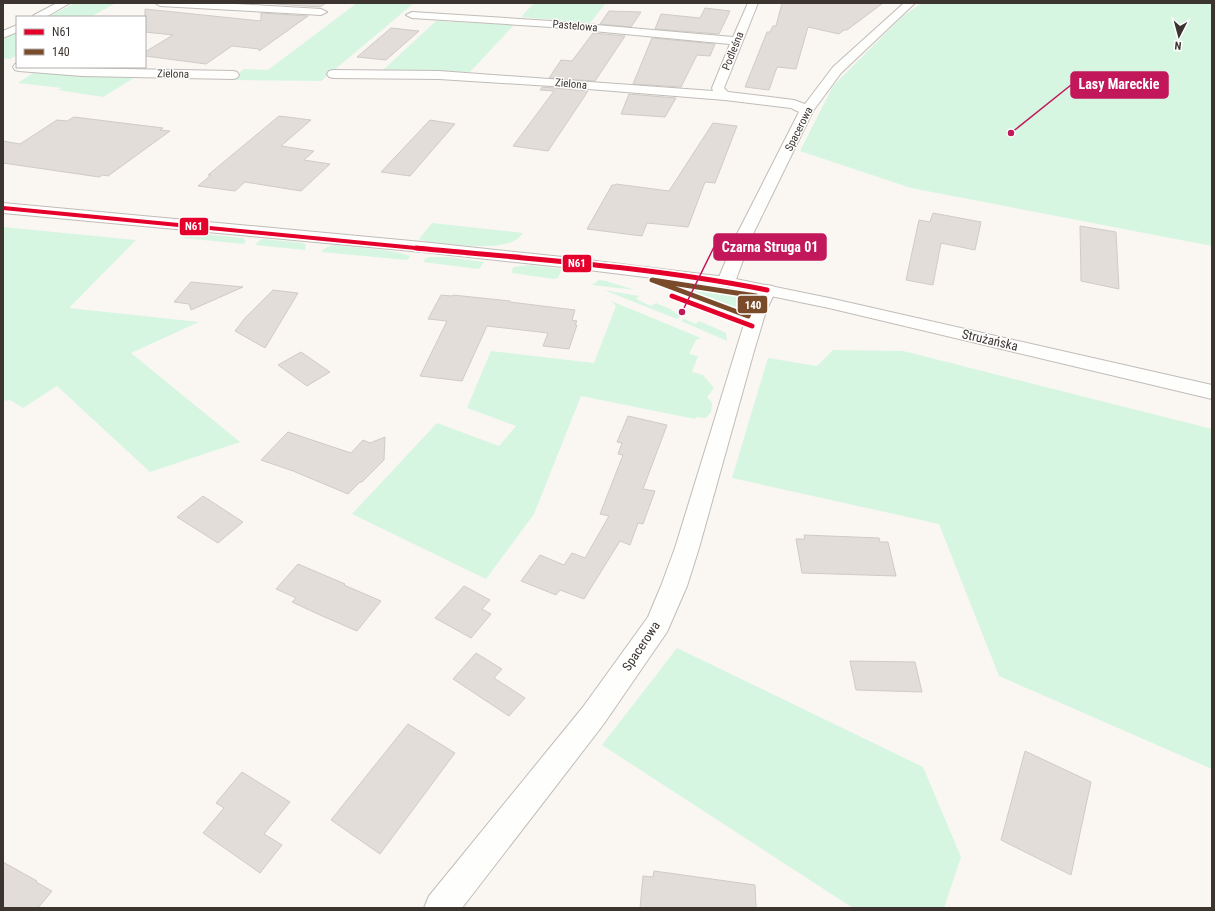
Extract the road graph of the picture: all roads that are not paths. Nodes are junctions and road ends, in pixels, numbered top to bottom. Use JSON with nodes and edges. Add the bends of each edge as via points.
{"nodes":[{"id":1,"x":65,"y":3,"type":"edge"},
{"id":2,"x":160,"y":3,"type":"edge"},
{"id":3,"x":753,"y":3,"type":"edge"},
{"id":4,"x":910,"y":3,"type":"edge"},
{"id":5,"x":321,"y":12,"type":"dead end"},
{"id":6,"x":40,"y":16,"type":"edge"},
{"id":7,"x":412,"y":16,"type":"dead end"},
{"id":8,"x":16,"y":28,"type":"edge"},
{"id":9,"x":3,"y":35,"type":"edge"},
{"id":10,"x":738,"y":41,"type":"junction"},
{"id":11,"x":28,"y":68,"type":"edge"},
{"id":12,"x":333,"y":74,"type":"dead end"},
{"id":13,"x":232,"y":75,"type":"dead end"},
{"id":14,"x":725,"y":96,"type":"junction"},
{"id":15,"x":807,"y":110,"type":"junction"},
{"id":16,"x":3,"y":208,"type":"edge"},
{"id":17,"x":726,"y":282,"type":"junction"},
{"id":18,"x":767,"y":290,"type":"junction"},
{"id":19,"x":1212,"y":392,"type":"edge"},
{"id":20,"x":441,"y":908,"type":"edge"}],
"edges":[{"from":1,"to":6,"type":"street"},
{"from":2,"to":5,"type":"street"},
{"from":3,"to":10,"type":"street","name":"Podleśna"},
{"from":4,"to":15,"type":"street","name":"Spacerowa","via":[[837,70]]},
{"from":7,"to":10,"type":"street","name":"Pastelowa","via":[[551,24]]},
{"from":8,"to":9,"type":"street"},
{"from":10,"to":14,"type":"street","name":"Podleśna","via":[[718,88]]},
{"from":11,"to":13,"type":"street","name":"Zielona","via":[[82,72]]},
{"from":12,"to":14,"type":"street","name":"Zielona","via":[[446,76]]},
{"from":14,"to":15,"type":"street","name":"Zielona","via":[[794,104]]},
{"from":15,"to":17,"type":"street","name":"Spacerowa","via":[[744,236]]},
{"from":16,"to":17,"type":"street","name":"Strużańska","via":[[437,249]]},
{"from":17,"to":18,"type":"street","name":"Strużańska"},
{"from":18,"to":19,"type":"street","name":"Strużańska"},
{"from":18,"to":20,"type":"street","name":"Spacerowa","via":[[757,311],[744,352],[687,548],[658,624],[593,716]]}]}
